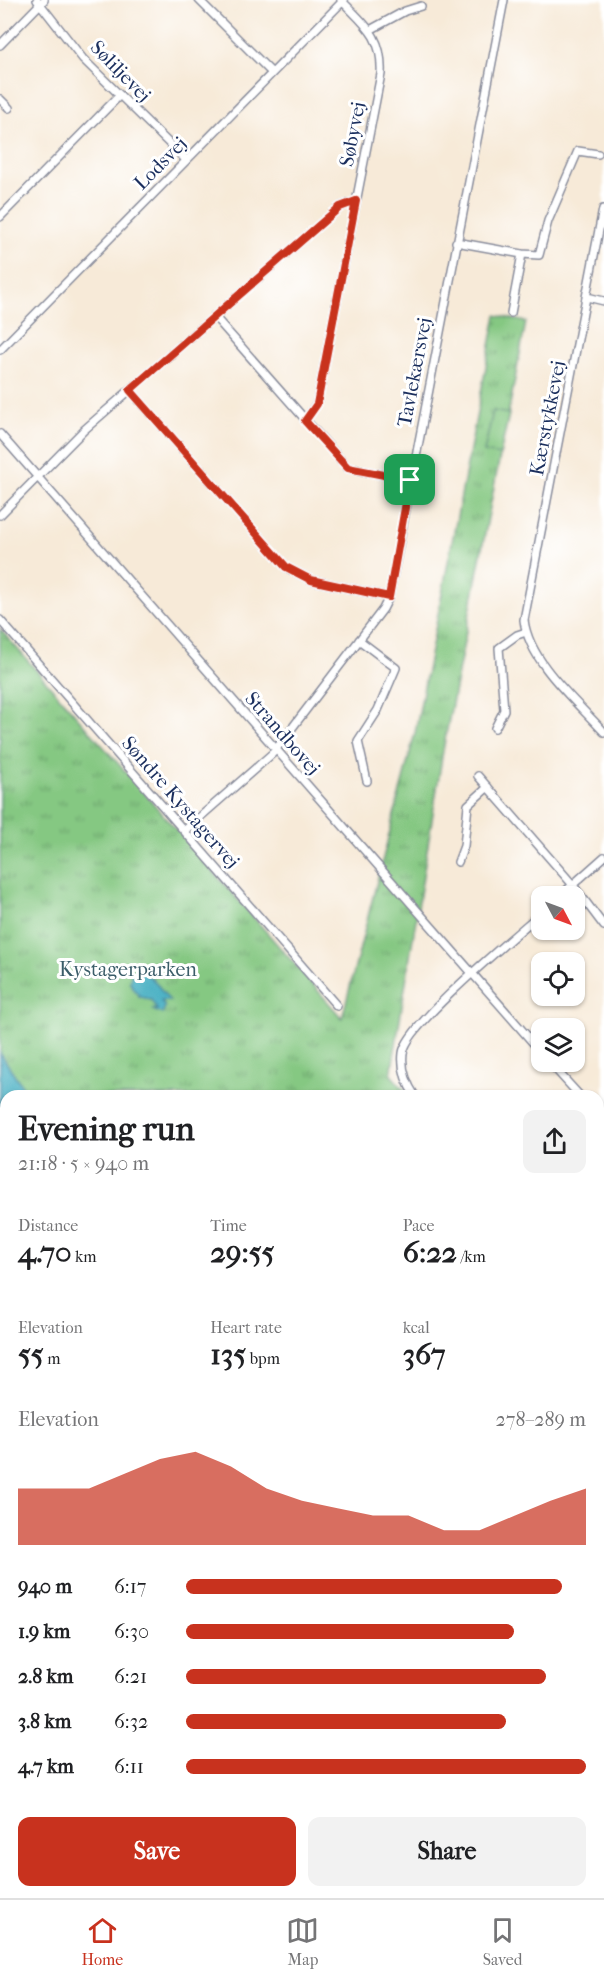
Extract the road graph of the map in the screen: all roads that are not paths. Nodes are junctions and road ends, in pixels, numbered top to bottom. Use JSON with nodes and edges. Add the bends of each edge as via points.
{"nodes":[{"id":1,"x":199,"y":0,"type":"edge"},
{"id":2,"x":504,"y":0,"type":"edge"},
{"id":3,"x":40,"y":1,"type":"edge"},
{"id":4,"x":342,"y":1,"type":"edge"},
{"id":5,"x":421,"y":6,"type":"dead end"},
{"id":6,"x":370,"y":30,"type":"junction"},
{"id":7,"x":0,"y":45,"type":"edge"},
{"id":8,"x":272,"y":73,"type":"junction"},
{"id":9,"x":120,"y":95,"type":"junction"},
{"id":10,"x":0,"y":99,"type":"edge"},
{"id":11,"x":9,"y":108,"type":"dead end"},
{"id":12,"x":598,"y":154,"type":"dead end"},
{"id":13,"x":186,"y":160,"type":"junction"},
{"id":14,"x":356,"y":201,"type":"junction"},
{"id":15,"x":603,"y":209,"type":"edge"},
{"id":16,"x":0,"y":217,"type":"edge"},
{"id":17,"x":456,"y":242,"type":"junction"},
{"id":18,"x":522,"y":254,"type":"junction"},
{"id":19,"x":587,"y":297,"type":"junction"},
{"id":20,"x":604,"y":301,"type":"edge"},
{"id":21,"x":511,"y":313,"type":"dead end"},
{"id":22,"x":214,"y":316,"type":"junction"},
{"id":23,"x":0,"y":350,"type":"edge"},
{"id":24,"x":130,"y":390,"type":"junction"},
{"id":25,"x":305,"y":421,"type":"junction"},
{"id":26,"x":0,"y":434,"type":"edge"},
{"id":27,"x":37,"y":477,"type":"junction"},
{"id":28,"x":410,"y":480,"type":"junction"},
{"id":29,"x":0,"y":515,"type":"edge"},
{"id":30,"x":389,"y":597,"type":"junction"},
{"id":31,"x":0,"y":620,"type":"edge"},
{"id":32,"x":526,"y":632,"type":"junction"},
{"id":33,"x":359,"y":640,"type":"junction"},
{"id":34,"x":495,"y":728,"type":"dead end"},
{"id":35,"x":604,"y":732,"type":"edge"},
{"id":36,"x":276,"y":750,"type":"junction"},
{"id":37,"x":478,"y":776,"type":"dead end"},
{"id":38,"x":367,"y":781,"type":"dead end"},
{"id":39,"x":488,"y":786,"type":"junction"},
{"id":40,"x":184,"y":831,"type":"junction"},
{"id":41,"x":604,"y":857,"type":"edge"},
{"id":42,"x":458,"y":862,"type":"dead end"},
{"id":43,"x":573,"y":885,"type":"junction"},
{"id":44,"x":531,"y":922,"type":"edge"},
{"id":45,"x":604,"y":926,"type":"edge"},
{"id":46,"x":472,"y":974,"type":"junction"},
{"id":47,"x":337,"y":1006,"type":"dead end"},
{"id":48,"x":531,"y":1041,"type":"edge"},
{"id":49,"x":558,"y":1072,"type":"edge"},
{"id":50,"x":412,"y":1090,"type":"edge"},
{"id":51,"x":575,"y":1090,"type":"edge"}],
"edges":[{"from":1,"to":8,"type":"street"},
{"from":2,"to":17,"type":"street","name":"Tavlekærsvej"},
{"from":3,"to":7,"type":"street"},
{"from":3,"to":9,"type":"street","name":"Søliljevej","via":[[83,58]]},
{"from":4,"to":6,"type":"street","name":"Søbyvej"},
{"from":4,"to":8,"type":"street","name":"Lodsvej"},
{"from":5,"to":6,"type":"street"},
{"from":6,"to":14,"type":"street","name":"Søbyvej","via":[[379,44],[381,74]]},
{"from":8,"to":13,"type":"street","name":"Lodsvej"},
{"from":9,"to":13,"type":"street","name":"Søliljevej"},
{"from":9,"to":16,"type":"street"},
{"from":10,"to":11,"type":"street"},
{"from":12,"to":18,"type":"street","via":[[578,151],[548,221],[539,255]]},
{"from":13,"to":23,"type":"street","name":"Lodsvej"},
{"from":14,"to":22,"type":"street","via":[[340,207]]},
{"from":14,"to":25,"type":"street","name":"Søbyvej","via":[[317,404]]},
{"from":15,"to":19,"type":"street","name":"Kærstykkevej"},
{"from":17,"to":18,"type":"street"},
{"from":17,"to":28,"type":"street","name":"Tavlekærsvej"},
{"from":18,"to":21,"type":"street"},
{"from":19,"to":20,"type":"street"},
{"from":19,"to":32,"type":"street","name":"Kærstykkevej","via":[[524,620]]},
{"from":22,"to":24,"type":"street"},
{"from":22,"to":25,"type":"street"},
{"from":24,"to":27,"type":"street"},
{"from":24,"to":30,"type":"street","via":[[286,567],[311,580]]},
{"from":25,"to":28,"type":"street","via":[[348,468]]},
{"from":26,"to":27,"type":"street","name":"Strandbovej"},
{"from":27,"to":29,"type":"street"},
{"from":27,"to":36,"type":"street","name":"Strandbovej"},
{"from":28,"to":30,"type":"street","name":"Tavlekærsvej"},
{"from":30,"to":33,"type":"street","name":"Tavlekærsvej"},
{"from":31,"to":40,"type":"street","name":"Søndre Kystagervej"},
{"from":32,"to":34,"type":"street","via":[[499,648],[504,710]]},
{"from":32,"to":35,"type":"street","name":"Kærstykkevej","via":[[537,656]]},
{"from":33,"to":36,"type":"street","name":"Tavlekærsvej"},
{"from":33,"to":38,"type":"street","via":[[396,668],[378,710],[358,741]]},
{"from":36,"to":40,"type":"street","name":"Tavlekærsvej"},
{"from":36,"to":46,"type":"street","name":"Strandbovej"},
{"from":37,"to":39,"type":"street"},
{"from":39,"to":42,"type":"street","via":[[468,805],[464,846]]},
{"from":39,"to":43,"type":"street"},
{"from":40,"to":47,"type":"street","name":"Søndre Kystagervej"},
{"from":41,"to":43,"type":"street"},
{"from":43,"to":45,"type":"street"},
{"from":44,"to":46,"type":"street"},
{"from":46,"to":48,"type":"street","name":"Strandbovej"},
{"from":46,"to":50,"type":"street","via":[[414,1032],[403,1051],[405,1078]]},
{"from":49,"to":51,"type":"street"}]}
